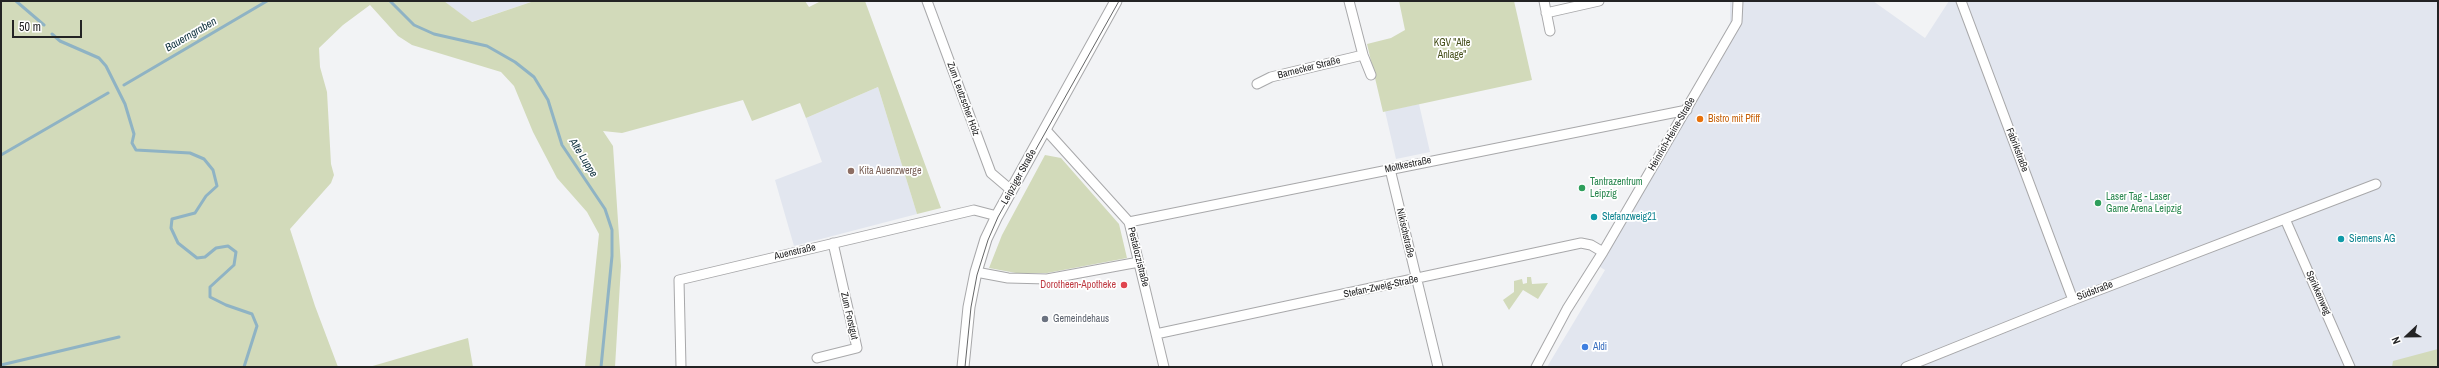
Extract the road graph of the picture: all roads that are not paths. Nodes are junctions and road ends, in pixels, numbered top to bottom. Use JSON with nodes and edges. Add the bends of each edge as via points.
{"nodes":[{"id":1,"x":927,"y":1,"type":"edge"},
{"id":2,"x":1116,"y":1,"type":"edge"},
{"id":3,"x":1349,"y":1,"type":"edge"},
{"id":4,"x":1544,"y":1,"type":"edge"},
{"id":5,"x":1599,"y":1,"type":"edge"},
{"id":6,"x":1738,"y":1,"type":"edge"},
{"id":7,"x":1960,"y":1,"type":"edge"},
{"id":8,"x":1546,"y":14,"type":"junction"},
{"id":9,"x":1550,"y":31,"type":"dead end"},
{"id":10,"x":1363,"y":55,"type":"junction"},
{"id":11,"x":1371,"y":75,"type":"dead end"},
{"id":12,"x":1257,"y":84,"type":"dead end"},
{"id":13,"x":1687,"y":110,"type":"junction"},
{"id":14,"x":1045,"y":130,"type":"junction"},
{"id":15,"x":1390,"y":169,"type":"junction"},
{"id":16,"x":2376,"y":184,"type":"dead end"},
{"id":17,"x":1011,"y":190,"type":"junction"},
{"id":18,"x":997,"y":216,"type":"junction"},
{"id":19,"x":2285,"y":219,"type":"junction"},
{"id":20,"x":1129,"y":222,"type":"junction"},
{"id":21,"x":833,"y":243,"type":"junction"},
{"id":22,"x":1603,"y":252,"type":"junction"},
{"id":23,"x":1139,"y":262,"type":"junction"},
{"id":24,"x":976,"y":272,"type":"junction"},
{"id":25,"x":1416,"y":279,"type":"junction"},
{"id":26,"x":2073,"y":300,"type":"junction"},
{"id":27,"x":1156,"y":334,"type":"junction"},
{"id":28,"x":817,"y":358,"type":"dead end"},
{"id":29,"x":681,"y":367,"type":"edge"},
{"id":30,"x":963,"y":367,"type":"edge"},
{"id":31,"x":1164,"y":367,"type":"edge"},
{"id":32,"x":1438,"y":367,"type":"edge"},
{"id":33,"x":1536,"y":367,"type":"edge"},
{"id":34,"x":1906,"y":367,"type":"edge"},
{"id":35,"x":2350,"y":367,"type":"edge"}],
"edges":[{"from":1,"to":17,"type":"street","name":"Zum Leutzscher Holz","via":[[991,173]]},
{"from":2,"to":14,"type":"street","name":"Leipziger Straße"},
{"from":3,"to":10,"type":"street"},
{"from":4,"to":8,"type":"street"},
{"from":5,"to":8,"type":"street"},
{"from":6,"to":13,"type":"street","name":"Heinrich-Heine-Straße","via":[[1737,22]]},
{"from":7,"to":26,"type":"street","name":"Fabrikstraße"},
{"from":8,"to":9,"type":"street"},
{"from":10,"to":11,"type":"street"},
{"from":10,"to":12,"type":"street","name":"Barnecker Straße","via":[[1271,77]]},
{"from":13,"to":15,"type":"street","name":"Moltkestraße"},
{"from":13,"to":22,"type":"street","name":"Heinrich-Heine-Straße"},
{"from":14,"to":17,"type":"street","name":"Leipziger Straße"},
{"from":14,"to":20,"type":"street","name":"Pestalozzistraße"},
{"from":15,"to":20,"type":"street","name":"Moltkestraße"},
{"from":15,"to":25,"type":"street","name":"Nikischstraße"},
{"from":16,"to":19,"type":"street","name":"Südstraße"},
{"from":17,"to":18,"type":"street","name":"Leipziger Straße"},
{"from":18,"to":21,"type":"street","name":"Auenstraße","via":[[974,210]]},
{"from":18,"to":24,"type":"street","name":"Leipziger Straße","via":[[986,239]]},
{"from":19,"to":26,"type":"street","name":"Südstraße"},
{"from":19,"to":35,"type":"street","name":"Sprikkenweg"},
{"from":20,"to":23,"type":"street","name":"Pestalozzistraße"},
{"from":21,"to":28,"type":"street","name":"Zum Forstgut","via":[[857,348]]},
{"from":21,"to":29,"type":"street","name":"Auenstraße","via":[[679,280]]},
{"from":22,"to":25,"type":"street","name":"Stefan-Zweig-Straße","via":[[1591,245],[1581,244]]},
{"from":22,"to":33,"type":"street","name":"Heinrich-Heine-Straße","via":[[1567,309]]},
{"from":23,"to":24,"type":"street","via":[[1047,279],[1008,278]]},
{"from":23,"to":27,"type":"street","name":"Pestalozzistraße"},
{"from":24,"to":30,"type":"street","name":"Leipziger Straße","via":[[969,307]]},
{"from":25,"to":27,"type":"street","name":"Stefan-Zweig-Straße"},
{"from":25,"to":32,"type":"street","name":"Nikischstraße"},
{"from":26,"to":34,"type":"street","name":"Südstraße"},
{"from":27,"to":31,"type":"street","name":"Pestalozzistraße"}]}
